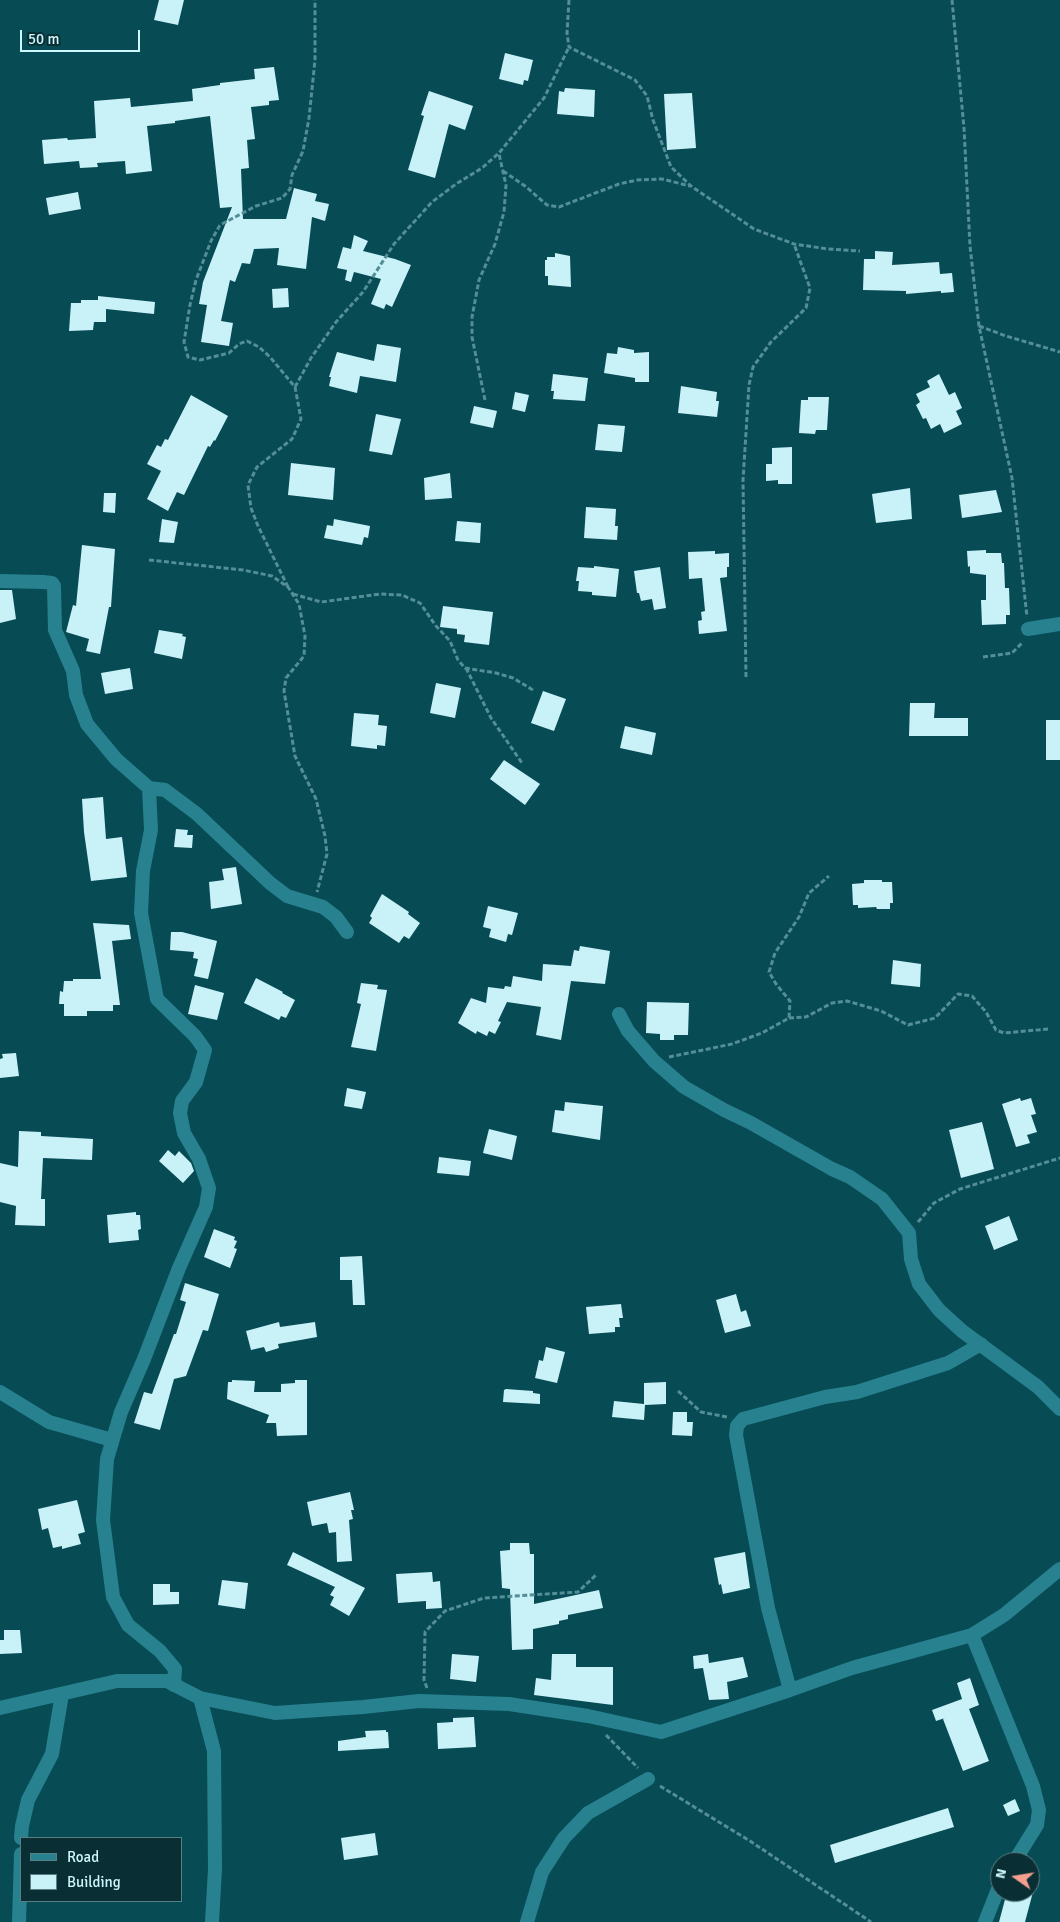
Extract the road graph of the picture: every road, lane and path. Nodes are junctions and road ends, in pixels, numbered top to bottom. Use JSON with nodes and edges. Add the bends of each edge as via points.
{"nodes":[{"id":1,"x":315,"y":0,"type":"edge"},
{"id":2,"x":569,"y":0,"type":"edge"},
{"id":3,"x":952,"y":0,"type":"edge"},
{"id":4,"x":569,"y":47,"type":"junction"},
{"id":5,"x":499,"y":153,"type":"junction"},
{"id":6,"x":503,"y":171,"type":"junction"},
{"id":7,"x":691,"y":186,"type":"junction"},
{"id":8,"x":794,"y":244,"type":"junction"},
{"id":9,"x":860,"y":251,"type":"dead end"},
{"id":10,"x":979,"y":326,"type":"junction"},
{"id":11,"x":1060,"y":352,"type":"edge"},
{"id":12,"x":295,"y":387,"type":"junction"},
{"id":13,"x":485,"y":400,"type":"dead end"},
{"id":14,"x":149,"y":560,"type":"dead end"},
{"id":15,"x":0,"y":581,"type":"edge"},
{"id":16,"x":288,"y":587,"type":"junction"},
{"id":17,"x":293,"y":594,"type":"junction"},
{"id":18,"x":1060,"y":624,"type":"edge"},
{"id":19,"x":1028,"y":629,"type":"junction"},
{"id":20,"x":983,"y":657,"type":"dead end"},
{"id":21,"x":465,"y":668,"type":"junction"},
{"id":22,"x":746,"y":676,"type":"dead end"},
{"id":23,"x":533,"y":690,"type":"dead end"},
{"id":24,"x":522,"y":763,"type":"dead end"},
{"id":25,"x":149,"y":788,"type":"junction"},
{"id":26,"x":829,"y":876,"type":"dead end"},
{"id":27,"x":310,"y":902,"type":"junction"},
{"id":28,"x":348,"y":932,"type":"dead end"},
{"id":29,"x":618,"y":1014,"type":"dead end"},
{"id":30,"x":789,"y":1018,"type":"junction"},
{"id":31,"x":1048,"y":1029,"type":"dead end"},
{"id":32,"x":654,"y":1061,"type":"junction"},
{"id":33,"x":1060,"y":1158,"type":"edge"},
{"id":34,"x":909,"y":1233,"type":"junction"},
{"id":35,"x":981,"y":1344,"type":"junction"},
{"id":36,"x":678,"y":1391,"type":"dead end"},
{"id":37,"x":0,"y":1392,"type":"edge"},
{"id":38,"x":1060,"y":1409,"type":"edge"},
{"id":39,"x":743,"y":1419,"type":"junction"},
{"id":40,"x":112,"y":1440,"type":"junction"},
{"id":41,"x":1060,"y":1569,"type":"edge"},
{"id":42,"x":597,"y":1574,"type":"dead end"},
{"id":43,"x":972,"y":1636,"type":"junction"},
{"id":44,"x":174,"y":1685,"type":"junction"},
{"id":45,"x":790,"y":1690,"type":"junction"},
{"id":46,"x":428,"y":1692,"type":"dead end"},
{"id":47,"x":62,"y":1694,"type":"junction"},
{"id":48,"x":200,"y":1698,"type":"junction"},
{"id":49,"x":0,"y":1708,"type":"edge"},
{"id":50,"x":588,"y":1716,"type":"junction"},
{"id":51,"x":648,"y":1779,"type":"junction"},
{"id":52,"x":21,"y":1837,"type":"edge"},
{"id":53,"x":1020,"y":1852,"type":"edge"},
{"id":54,"x":20,"y":1888,"type":"edge"},
{"id":55,"x":993,"y":1902,"type":"edge"},
{"id":56,"x":19,"y":1922,"type":"edge"},
{"id":57,"x":212,"y":1922,"type":"edge"},
{"id":58,"x":527,"y":1922,"type":"edge"},
{"id":59,"x":871,"y":1922,"type":"edge"},
{"id":60,"x":985,"y":1922,"type":"edge"}],
"edges":[{"from":1,"to":12,"type":"path","via":[[315,60],[309,118],[303,151],[292,175],[290,189],[282,198],[256,206],[220,225],[196,280],[184,342],[188,356],[200,360],[229,353],[248,341],[270,357]]},
{"from":2,"to":4,"type":"path"},
{"from":3,"to":10,"type":"path"},
{"from":4,"to":5,"type":"path","via":[[544,98]]},
{"from":4,"to":7,"type":"path","via":[[635,80],[647,96],[652,120],[671,166]]},
{"from":5,"to":6,"type":"path"},
{"from":5,"to":12,"type":"path","via":[[432,202],[394,244],[363,292],[310,358]]},
{"from":6,"to":7,"type":"path","via":[[547,205],[559,207],[637,180],[662,179]]},
{"from":6,"to":13,"type":"path","via":[[506,185],[504,212],[495,244],[479,280],[472,317],[472,337]]},
{"from":7,"to":8,"type":"path","via":[[754,229]]},
{"from":8,"to":9,"type":"path"},
{"from":8,"to":22,"type":"path","via":[[810,288],[806,308],[771,342],[753,367],[749,385],[743,480]]},
{"from":10,"to":11,"type":"path"},
{"from":10,"to":19,"type":"path","via":[[1012,478]]},
{"from":12,"to":16,"type":"path","via":[[301,419],[292,439],[257,467],[248,485],[251,508],[258,526]]},
{"from":14,"to":16,"type":"path","via":[[243,570],[272,576]]},
{"from":15,"to":25,"type":"street","via":[[43,582],[54,586],[55,630],[73,671],[76,695],[87,724],[116,759]]},
{"from":16,"to":17,"type":"path"},
{"from":17,"to":21,"type":"path","via":[[322,602],[380,594],[402,595],[420,603],[450,640]]},
{"from":17,"to":27,"type":"path","via":[[299,604],[305,636],[304,656],[286,678],[284,691],[295,756],[316,799],[327,854],[317,896]]},
{"from":18,"to":19,"type":"street"},
{"from":19,"to":20,"type":"path","via":[[1022,644],[1012,653]]},
{"from":21,"to":23,"type":"path","via":[[513,678]]},
{"from":21,"to":24,"type":"path","via":[[494,724]]},
{"from":25,"to":27,"type":"street","via":[[165,790],[197,814],[287,896]]},
{"from":25,"to":40,"type":"street","via":[[151,830],[143,871],[141,913],[157,999],[206,1050],[196,1082],[182,1101],[180,1113],[184,1133],[199,1159],[209,1188],[206,1207]]},
{"from":26,"to":30,"type":"path","via":[[809,894],[799,917],[775,953],[769,972],[790,1001]]},
{"from":27,"to":28,"type":"street","via":[[336,917]]},
{"from":29,"to":32,"type":"street"},
{"from":30,"to":31,"type":"path","via":[[806,1017],[832,1003],[846,1001],[881,1011],[908,1025],[935,1018],[958,994],[972,996],[996,1030],[1004,1033]]},
{"from":30,"to":32,"type":"path","via":[[732,1044]]},
{"from":32,"to":34,"type":"street","via":[[684,1087],[850,1177],[882,1199]]},
{"from":33,"to":34,"type":"path","via":[[960,1189],[934,1203]]},
{"from":34,"to":35,"type":"street","via":[[911,1259],[919,1284],[939,1310]]},
{"from":35,"to":38,"type":"street","via":[[1038,1387]]},
{"from":35,"to":39,"type":"street","via":[[948,1363],[893,1381]]},
{"from":36,"to":39,"type":"path","via":[[701,1412]]},
{"from":37,"to":40,"type":"street","via":[[49,1422]]},
{"from":39,"to":45,"type":"street","via":[[737,1426],[736,1435],[768,1608]]},
{"from":40,"to":44,"type":"street","via":[[107,1459],[102,1520],[113,1597],[128,1625],[160,1651],[175,1669]]},
{"from":41,"to":43,"type":"street","via":[[1004,1615]]},
{"from":42,"to":46,"type":"path","via":[[578,1592],[484,1598],[445,1611],[425,1632],[424,1680]]},
{"from":43,"to":45,"type":"street","via":[[852,1668]]},
{"from":43,"to":53,"type":"street","via":[[1033,1786],[1039,1810],[1037,1825]]},
{"from":44,"to":47,"type":"street","via":[[167,1681],[118,1681]]},
{"from":44,"to":48,"type":"street"},
{"from":45,"to":50,"type":"street","via":[[661,1732]]},
{"from":47,"to":49,"type":"street"},
{"from":47,"to":52,"type":"street","via":[[52,1754],[28,1800]]},
{"from":48,"to":50,"type":"street","via":[[275,1713],[419,1701],[509,1704]]},
{"from":48,"to":57,"type":"street","via":[[214,1751]]},
{"from":50,"to":51,"type":"path"},
{"from":51,"to":58,"type":"street","via":[[588,1813],[564,1838],[542,1872]]},
{"from":51,"to":59,"type":"path"},
{"from":54,"to":56,"type":"street"},
{"from":55,"to":60,"type":"street"}]}
